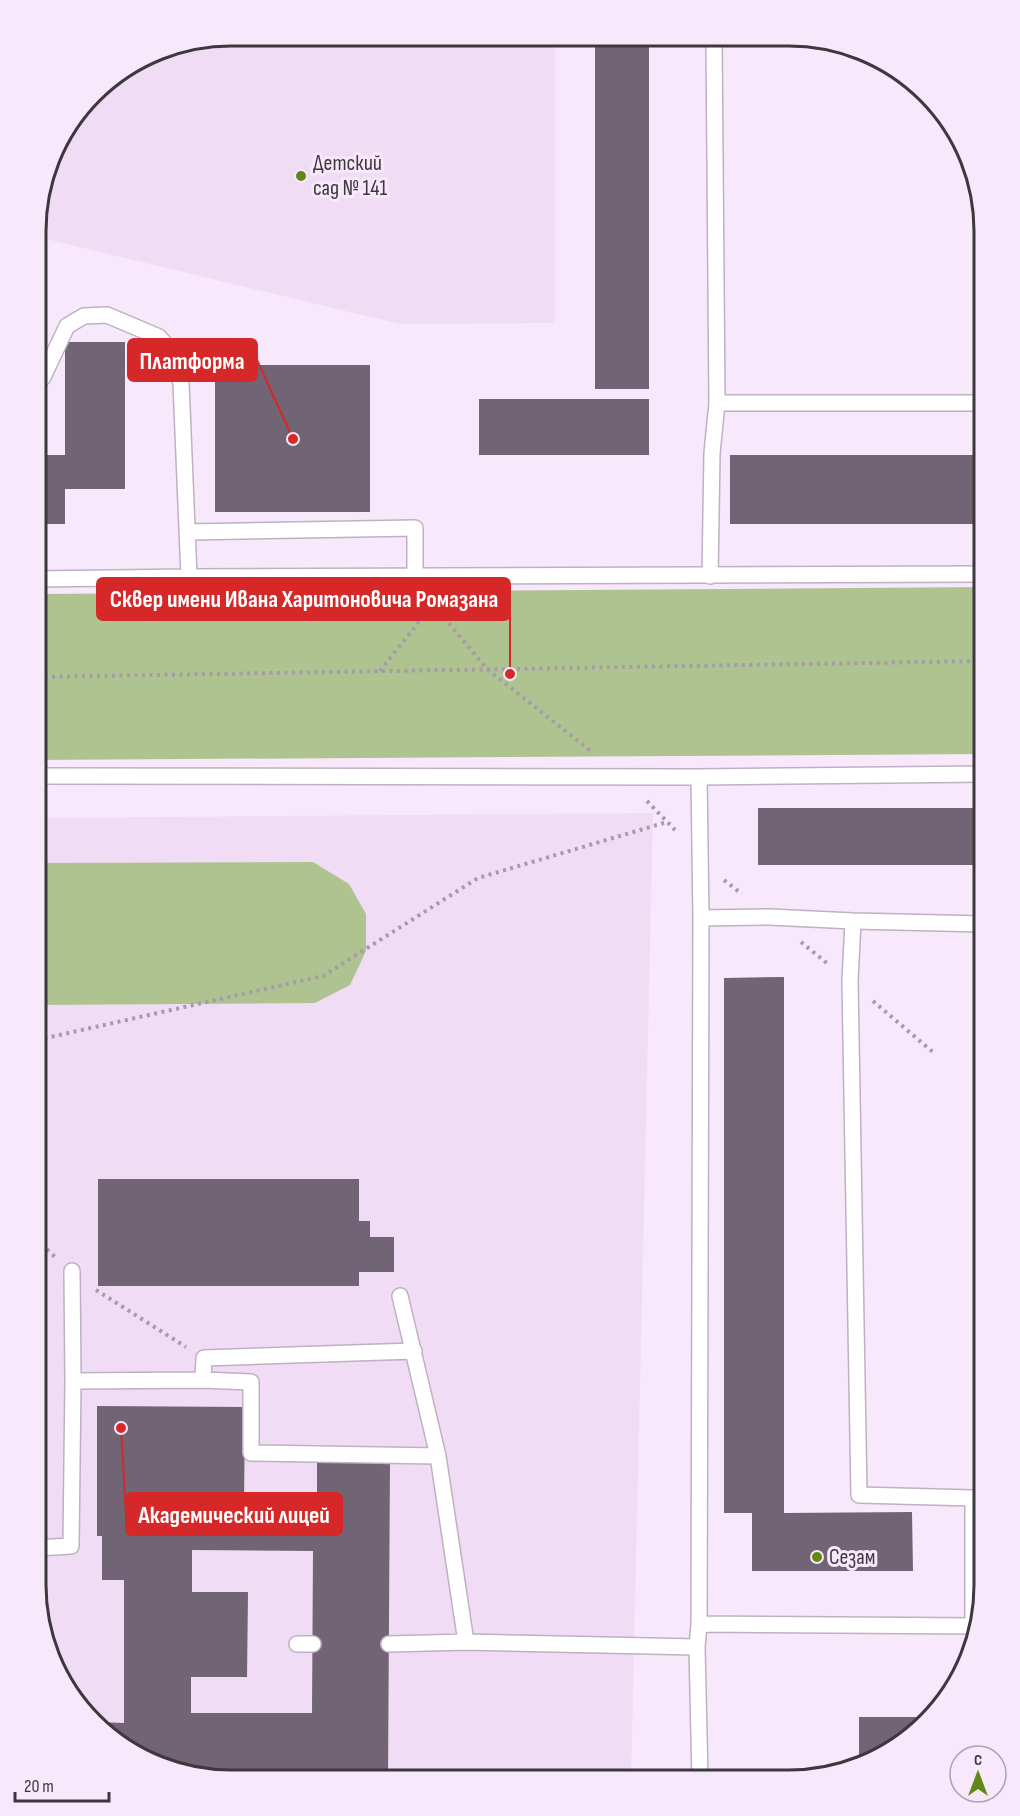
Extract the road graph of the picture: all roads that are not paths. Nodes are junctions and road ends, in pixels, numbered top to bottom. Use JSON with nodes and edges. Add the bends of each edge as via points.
{"nodes":[{"id":1,"x":714,"y":47,"type":"edge"},
{"id":2,"x":47,"y":368,"type":"edge"},
{"id":3,"x":717,"y":403,"type":"junction"},
{"id":4,"x":974,"y":403,"type":"edge"},
{"id":5,"x":188,"y":532,"type":"junction"},
{"id":6,"x":974,"y":574,"type":"edge"},
{"id":7,"x":710,"y":576,"type":"junction"},
{"id":8,"x":189,"y":577,"type":"junction"},
{"id":9,"x":415,"y":577,"type":"junction"},
{"id":10,"x":47,"y":579,"type":"edge"},
{"id":11,"x":974,"y":774,"type":"edge"},
{"id":12,"x":47,"y":776,"type":"edge"},
{"id":13,"x":699,"y":777,"type":"junction"},
{"id":14,"x":701,"y":918,"type":"junction"},
{"id":15,"x":853,"y":921,"type":"junction"},
{"id":16,"x":973,"y":924,"type":"edge"},
{"id":17,"x":72,"y":1271,"type":"road end"},
{"id":18,"x":400,"y":1296,"type":"dead end"},
{"id":19,"x":414,"y":1351,"type":"junction"},
{"id":20,"x":203,"y":1380,"type":"junction"},
{"id":21,"x":73,"y":1381,"type":"junction"},
{"id":22,"x":438,"y":1456,"type":"junction"},
{"id":23,"x":973,"y":1502,"type":"edge"},
{"id":24,"x":47,"y":1547,"type":"edge"},
{"id":25,"x":699,"y":1624,"type":"junction"},
{"id":26,"x":969,"y":1626,"type":"edge"},
{"id":27,"x":466,"y":1642,"type":"junction"},
{"id":28,"x":389,"y":1644,"type":"dead end"},
{"id":29,"x":697,"y":1647,"type":"junction"},
{"id":30,"x":700,"y":1770,"type":"edge"}],
"edges":[{"from":1,"to":3,"type":"lane"},
{"from":2,"to":5,"type":"lane","via":[[67,326],[84,316],[107,315],[159,337],[171,351],[181,383]]},
{"from":3,"to":4,"type":"lane"},
{"from":3,"to":7,"type":"lane"},
{"from":5,"to":8,"type":"lane"},
{"from":5,"to":9,"type":"lane","via":[[415,528]]},
{"from":6,"to":7,"type":"lane"},
{"from":7,"to":9,"type":"lane"},
{"from":8,"to":9,"type":"lane"},
{"from":8,"to":10,"type":"lane"},
{"from":11,"to":13,"type":"lane"},
{"from":12,"to":13,"type":"lane"},
{"from":13,"to":14,"type":"lane"},
{"from":14,"to":15,"type":"lane"},
{"from":14,"to":25,"type":"lane"},
{"from":15,"to":16,"type":"lane"},
{"from":15,"to":23,"type":"lane","via":[[850,981],[859,1495],[973,1498]]},
{"from":17,"to":21,"type":"lane"},
{"from":18,"to":19,"type":"lane"},
{"from":19,"to":20,"type":"lane","via":[[204,1358]]},
{"from":19,"to":22,"type":"lane"},
{"from":20,"to":21,"type":"lane"},
{"from":20,"to":22,"type":"lane","via":[[251,1382],[250,1453]]},
{"from":21,"to":24,"type":"lane","via":[[71,1546]]},
{"from":22,"to":27,"type":"lane"},
{"from":25,"to":26,"type":"lane"},
{"from":25,"to":29,"type":"lane"},
{"from":27,"to":28,"type":"lane"},
{"from":27,"to":29,"type":"lane"},
{"from":29,"to":30,"type":"lane"}]}
